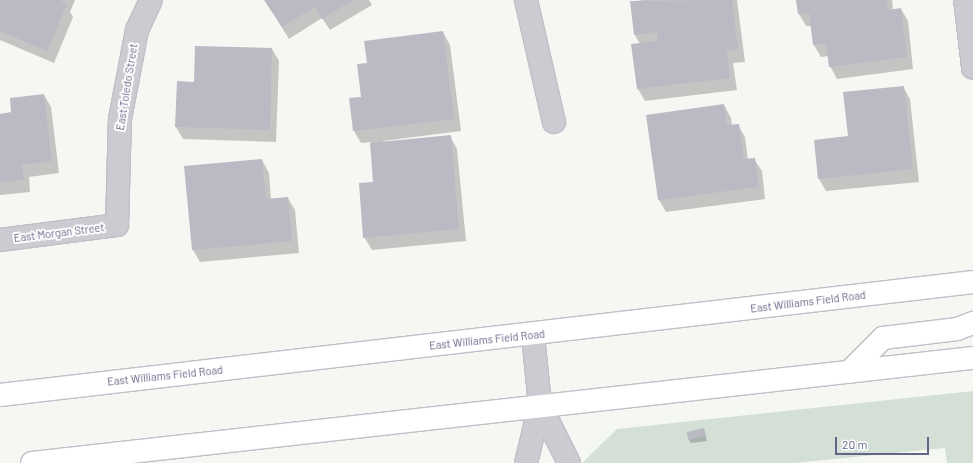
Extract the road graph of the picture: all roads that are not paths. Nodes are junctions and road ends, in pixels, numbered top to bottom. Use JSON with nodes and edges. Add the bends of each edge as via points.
{"nodes":[{"id":1,"x":151,"y":0,"type":"edge"},
{"id":2,"x":526,"y":0,"type":"edge"},
{"id":3,"x":965,"y":0,"type":"edge"},
{"id":4,"x":973,"y":68,"type":"edge"},
{"id":5,"x":554,"y":122,"type":"dead end"},
{"id":6,"x":117,"y":225,"type":"joint"},
{"id":7,"x":0,"y":240,"type":"edge"},
{"id":8,"x":973,"y":282,"type":"edge"},
{"id":9,"x":973,"y":323,"type":"edge"},
{"id":10,"x":533,"y":335,"type":"junction"},
{"id":11,"x":973,"y":358,"type":"edge"},
{"id":12,"x":849,"y":372,"type":"junction"},
{"id":13,"x":0,"y":395,"type":"edge"},
{"id":14,"x":540,"y":405,"type":"junction"},
{"id":15,"x":32,"y":463,"type":"edge"},
{"id":16,"x":526,"y":463,"type":"edge"},
{"id":17,"x":569,"y":463,"type":"edge"}],
"edges":[{"from":1,"to":6,"type":"street","name":"East Toledo Street","via":[[137,30],[120,119]]},
{"from":2,"to":5,"type":"street"},
{"from":3,"to":4,"type":"street"},
{"from":6,"to":7,"type":"street","name":"East Morgan Street"},
{"from":8,"to":10,"type":"main road","name":"East Williams Field Road"},
{"from":9,"to":12,"type":"main road","via":[[957,329],[883,338]]},
{"from":10,"to":13,"type":"main road","name":"East Williams Field Road"},
{"from":10,"to":14,"type":"street"},
{"from":11,"to":12,"type":"main road"},
{"from":12,"to":14,"type":"main road"},
{"from":14,"to":15,"type":"main road"},
{"from":14,"to":16,"type":"street"},
{"from":14,"to":17,"type":"street"}]}
